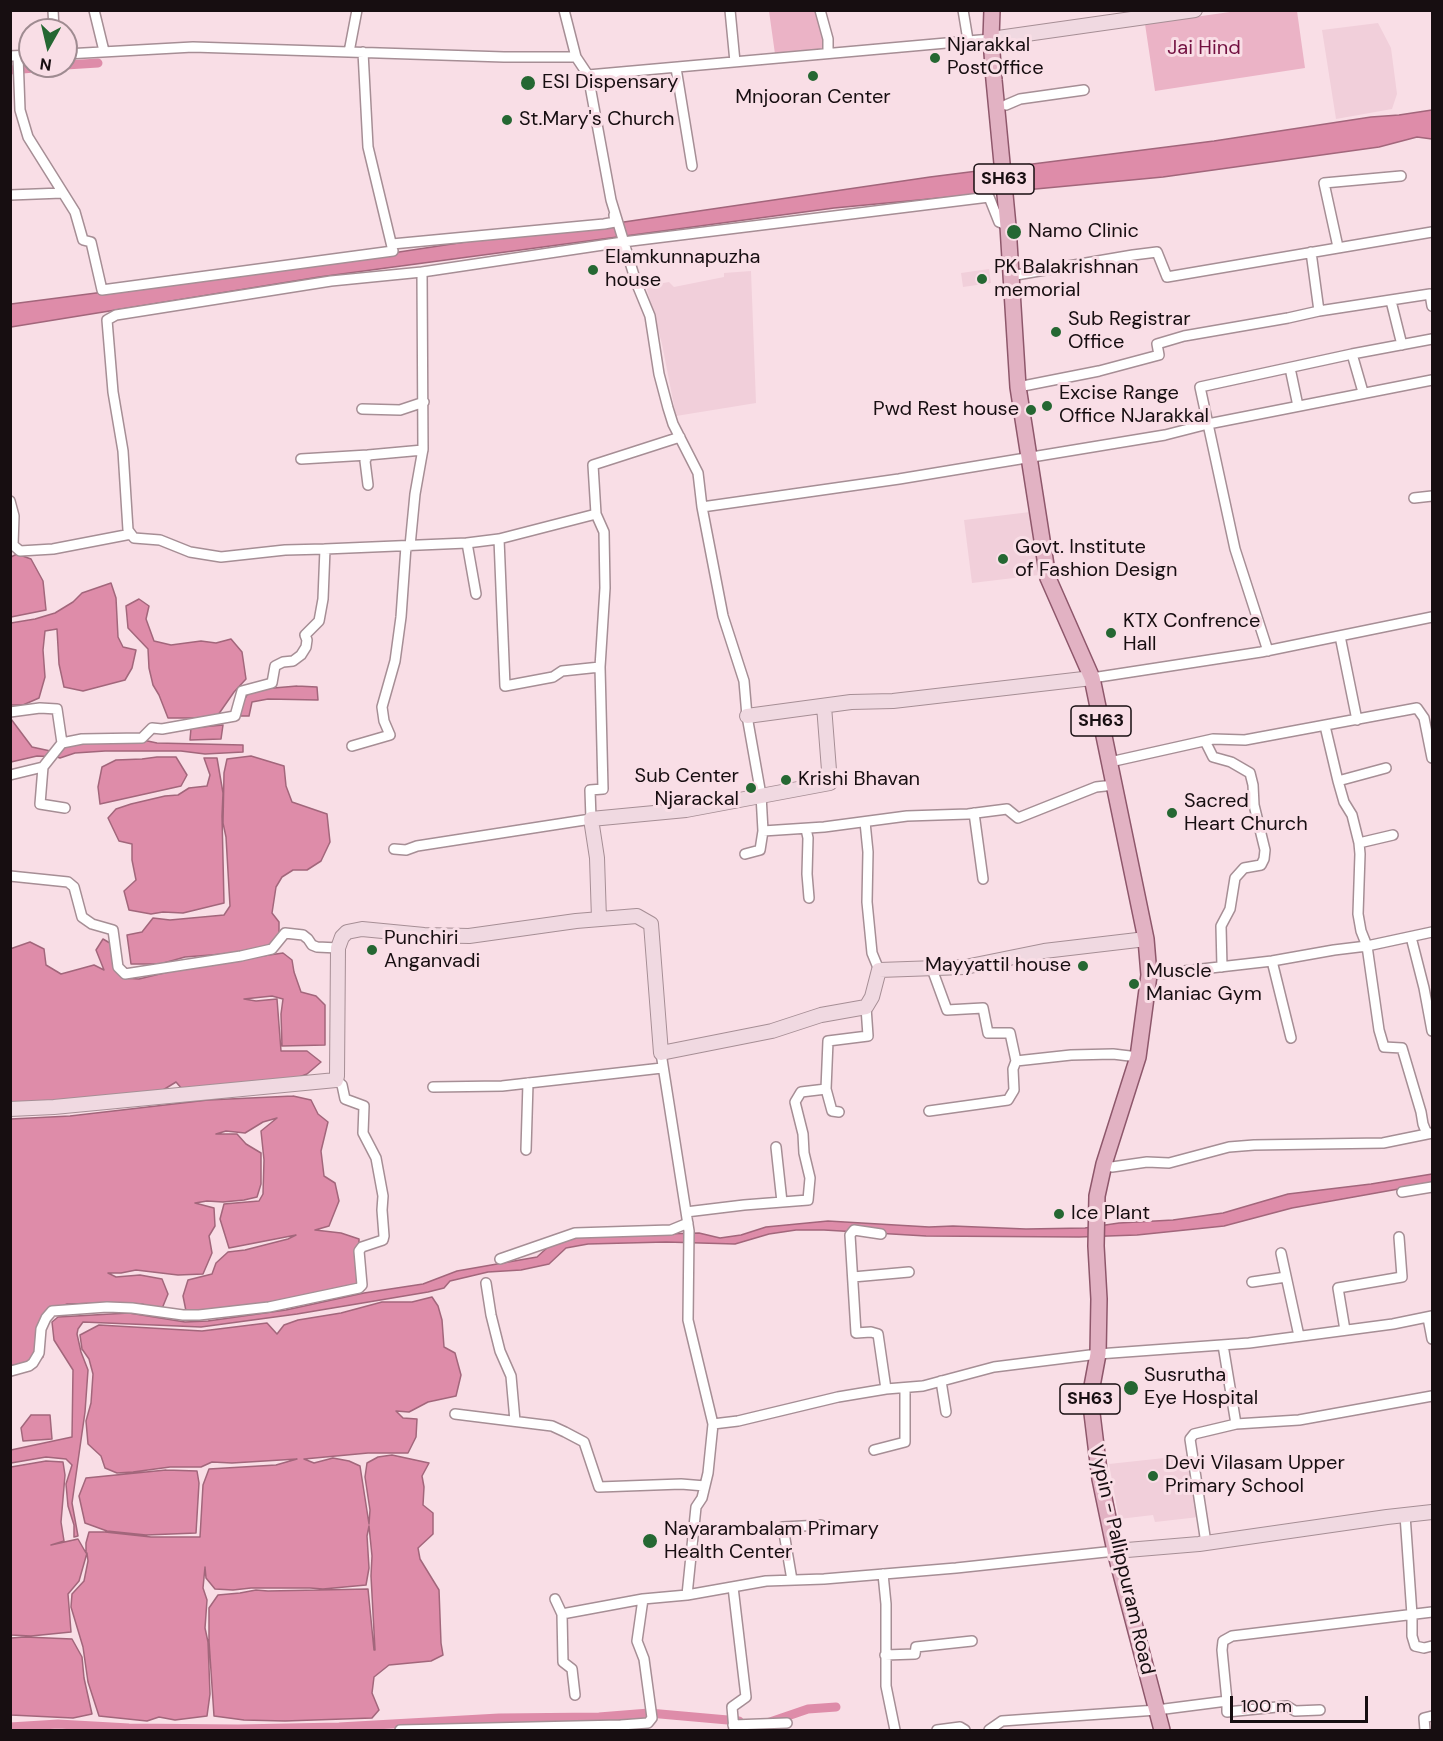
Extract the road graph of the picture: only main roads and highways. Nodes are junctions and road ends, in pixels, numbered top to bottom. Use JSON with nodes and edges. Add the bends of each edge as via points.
{"nodes":[{"id":1,"x":992,"y":10,"type":"edge"},
{"id":2,"x":1162,"y":1731,"type":"edge"}],
"edges":[{"from":1,"to":2,"type":"main road","name":"Vypin - Pallippuram Road","number":"SH63","via":[[1018,387],[1048,578],[1092,678],[1146,939],[1149,975],[1138,1057],[1097,1196],[1098,1354],[1090,1397],[1100,1479],[1115,1551]]}]}
